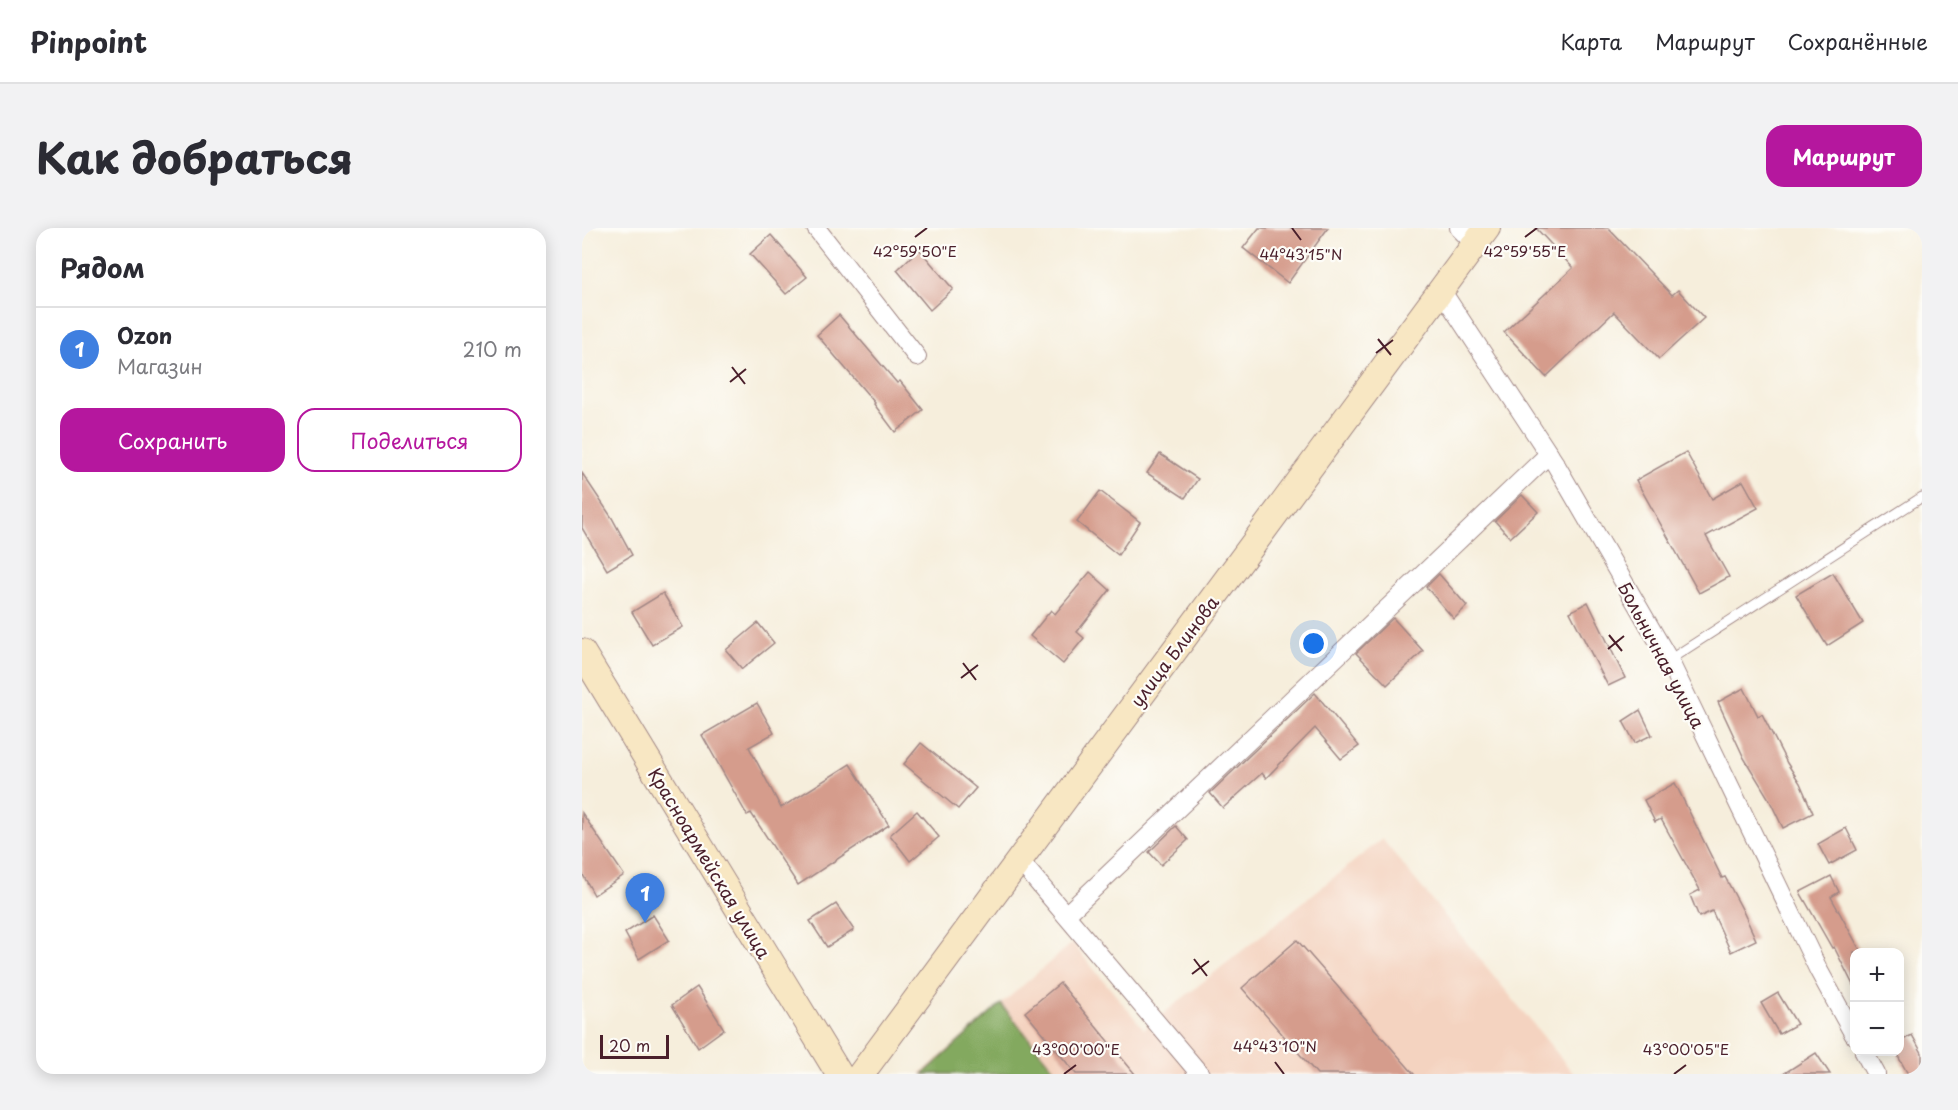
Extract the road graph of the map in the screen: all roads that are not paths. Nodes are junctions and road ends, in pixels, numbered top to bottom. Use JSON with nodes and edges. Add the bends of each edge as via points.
{"nodes":[{"id":1,"x":816,"y":228,"type":"edge"},
{"id":2,"x":1474,"y":233,"type":"edge"},
{"id":3,"x":1441,"y":290,"type":"junction"},
{"id":4,"x":917,"y":357,"type":"dead end"},
{"id":5,"x":1549,"y":454,"type":"junction"},
{"id":6,"x":1922,"y":497,"type":"edge"},
{"id":7,"x":582,"y":652,"type":"edge"},
{"id":8,"x":1669,"y":660,"type":"junction"},
{"id":9,"x":1019,"y":860,"type":"junction"},
{"id":10,"x":1066,"y":915,"type":"junction"},
{"id":11,"x":1850,"y":1028,"type":"edge"},
{"id":12,"x":1866,"y":1056,"type":"edge"},
{"id":13,"x":838,"y":1074,"type":"edge"},
{"id":14,"x":861,"y":1074,"type":"edge"},
{"id":15,"x":1200,"y":1074,"type":"edge"},
{"id":16,"x":1876,"y":1074,"type":"edge"}],
"edges":[{"from":1,"to":4,"type":"street"},
{"from":2,"to":3,"type":"main road","name":"улица Блинова"},
{"from":3,"to":5,"type":"street","name":"Больничная улица"},
{"from":3,"to":9,"type":"main road","name":"улица Блинова"},
{"from":5,"to":8,"type":"street","name":"Больничная улица"},
{"from":5,"to":10,"type":"street"},
{"from":6,"to":8,"type":"lane"},
{"from":7,"to":13,"type":"main road","name":"Красноармейская улица"},
{"from":8,"to":11,"type":"street","name":"Больничная улица"},
{"from":9,"to":10,"type":"street"},
{"from":9,"to":14,"type":"main road","name":"улица Блинова"},
{"from":10,"to":15,"type":"street"},
{"from":12,"to":16,"type":"street"}]}
